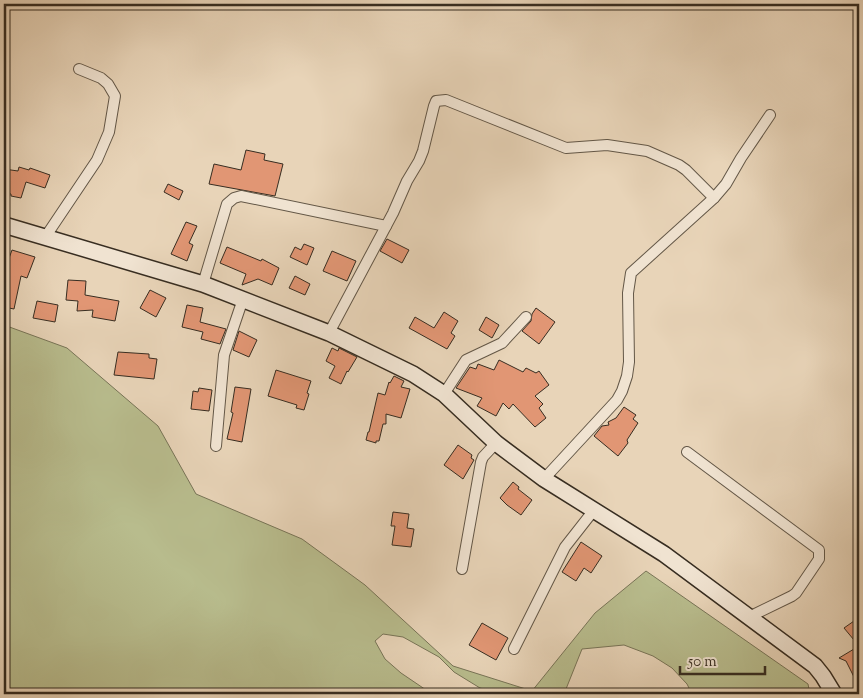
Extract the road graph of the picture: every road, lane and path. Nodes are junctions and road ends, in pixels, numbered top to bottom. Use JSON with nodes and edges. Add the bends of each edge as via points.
{"nodes":[{"id":1,"x":79,"y":68,"type":"dead end"},
{"id":2,"x":770,"y":115,"type":"dead end"},
{"id":3,"x":714,"y":198,"type":"junction"},
{"id":4,"x":4,"y":225,"type":"edge"},
{"id":5,"x":386,"y":226,"type":"junction"},
{"id":6,"x":46,"y":236,"type":"junction"},
{"id":7,"x":203,"y":284,"type":"junction"},
{"id":8,"x":243,"y":299,"type":"junction"},
{"id":9,"x":526,"y":317,"type":"dead end"},
{"id":10,"x":330,"y":333,"type":"junction"},
{"id":11,"x":444,"y":394,"type":"junction"},
{"id":12,"x":496,"y":442,"type":"junction"},
{"id":13,"x":216,"y":446,"type":"dead end"},
{"id":14,"x":687,"y":452,"type":"dead end"},
{"id":15,"x":544,"y":479,"type":"junction"},
{"id":16,"x":594,"y":510,"type":"junction"},
{"id":17,"x":462,"y":569,"type":"dead end"},
{"id":18,"x":749,"y":617,"type":"junction"},
{"id":19,"x":514,"y":649,"type":"dead end"},
{"id":20,"x":834,"y":694,"type":"edge"}],
"edges":[{"from":1,"to":6,"type":"street","via":[[101,78],[115,96],[109,132],[97,160]]},
{"from":2,"to":3,"type":"street"},
{"from":3,"to":5,"type":"street","via":[[679,165],[647,151],[607,145],[566,148],[441,100],[436,101],[423,151]]},
{"from":3,"to":15,"type":"street","via":[[631,274],[628,293],[629,362],[622,391]]},
{"from":4,"to":6,"type":"main road"},
{"from":5,"to":7,"type":"street","via":[[241,196],[234,198],[226,204]]},
{"from":5,"to":10,"type":"street"},
{"from":6,"to":7,"type":"main road"},
{"from":7,"to":8,"type":"main road"},
{"from":8,"to":10,"type":"main road"},
{"from":8,"to":13,"type":"street","via":[[224,355]]},
{"from":9,"to":11,"type":"street","via":[[502,343],[466,360]]},
{"from":10,"to":11,"type":"main road","via":[[413,374]]},
{"from":11,"to":12,"type":"main road"},
{"from":12,"to":15,"type":"main road"},
{"from":12,"to":17,"type":"street","via":[[480,462]]},
{"from":14,"to":18,"type":"street","via":[[819,550],[820,559],[796,593]]},
{"from":15,"to":16,"type":"main road"},
{"from":16,"to":18,"type":"main road","via":[[664,554]]},
{"from":16,"to":19,"type":"street","via":[[565,547]]},
{"from":18,"to":20,"type":"main road","via":[[815,666]]}]}
